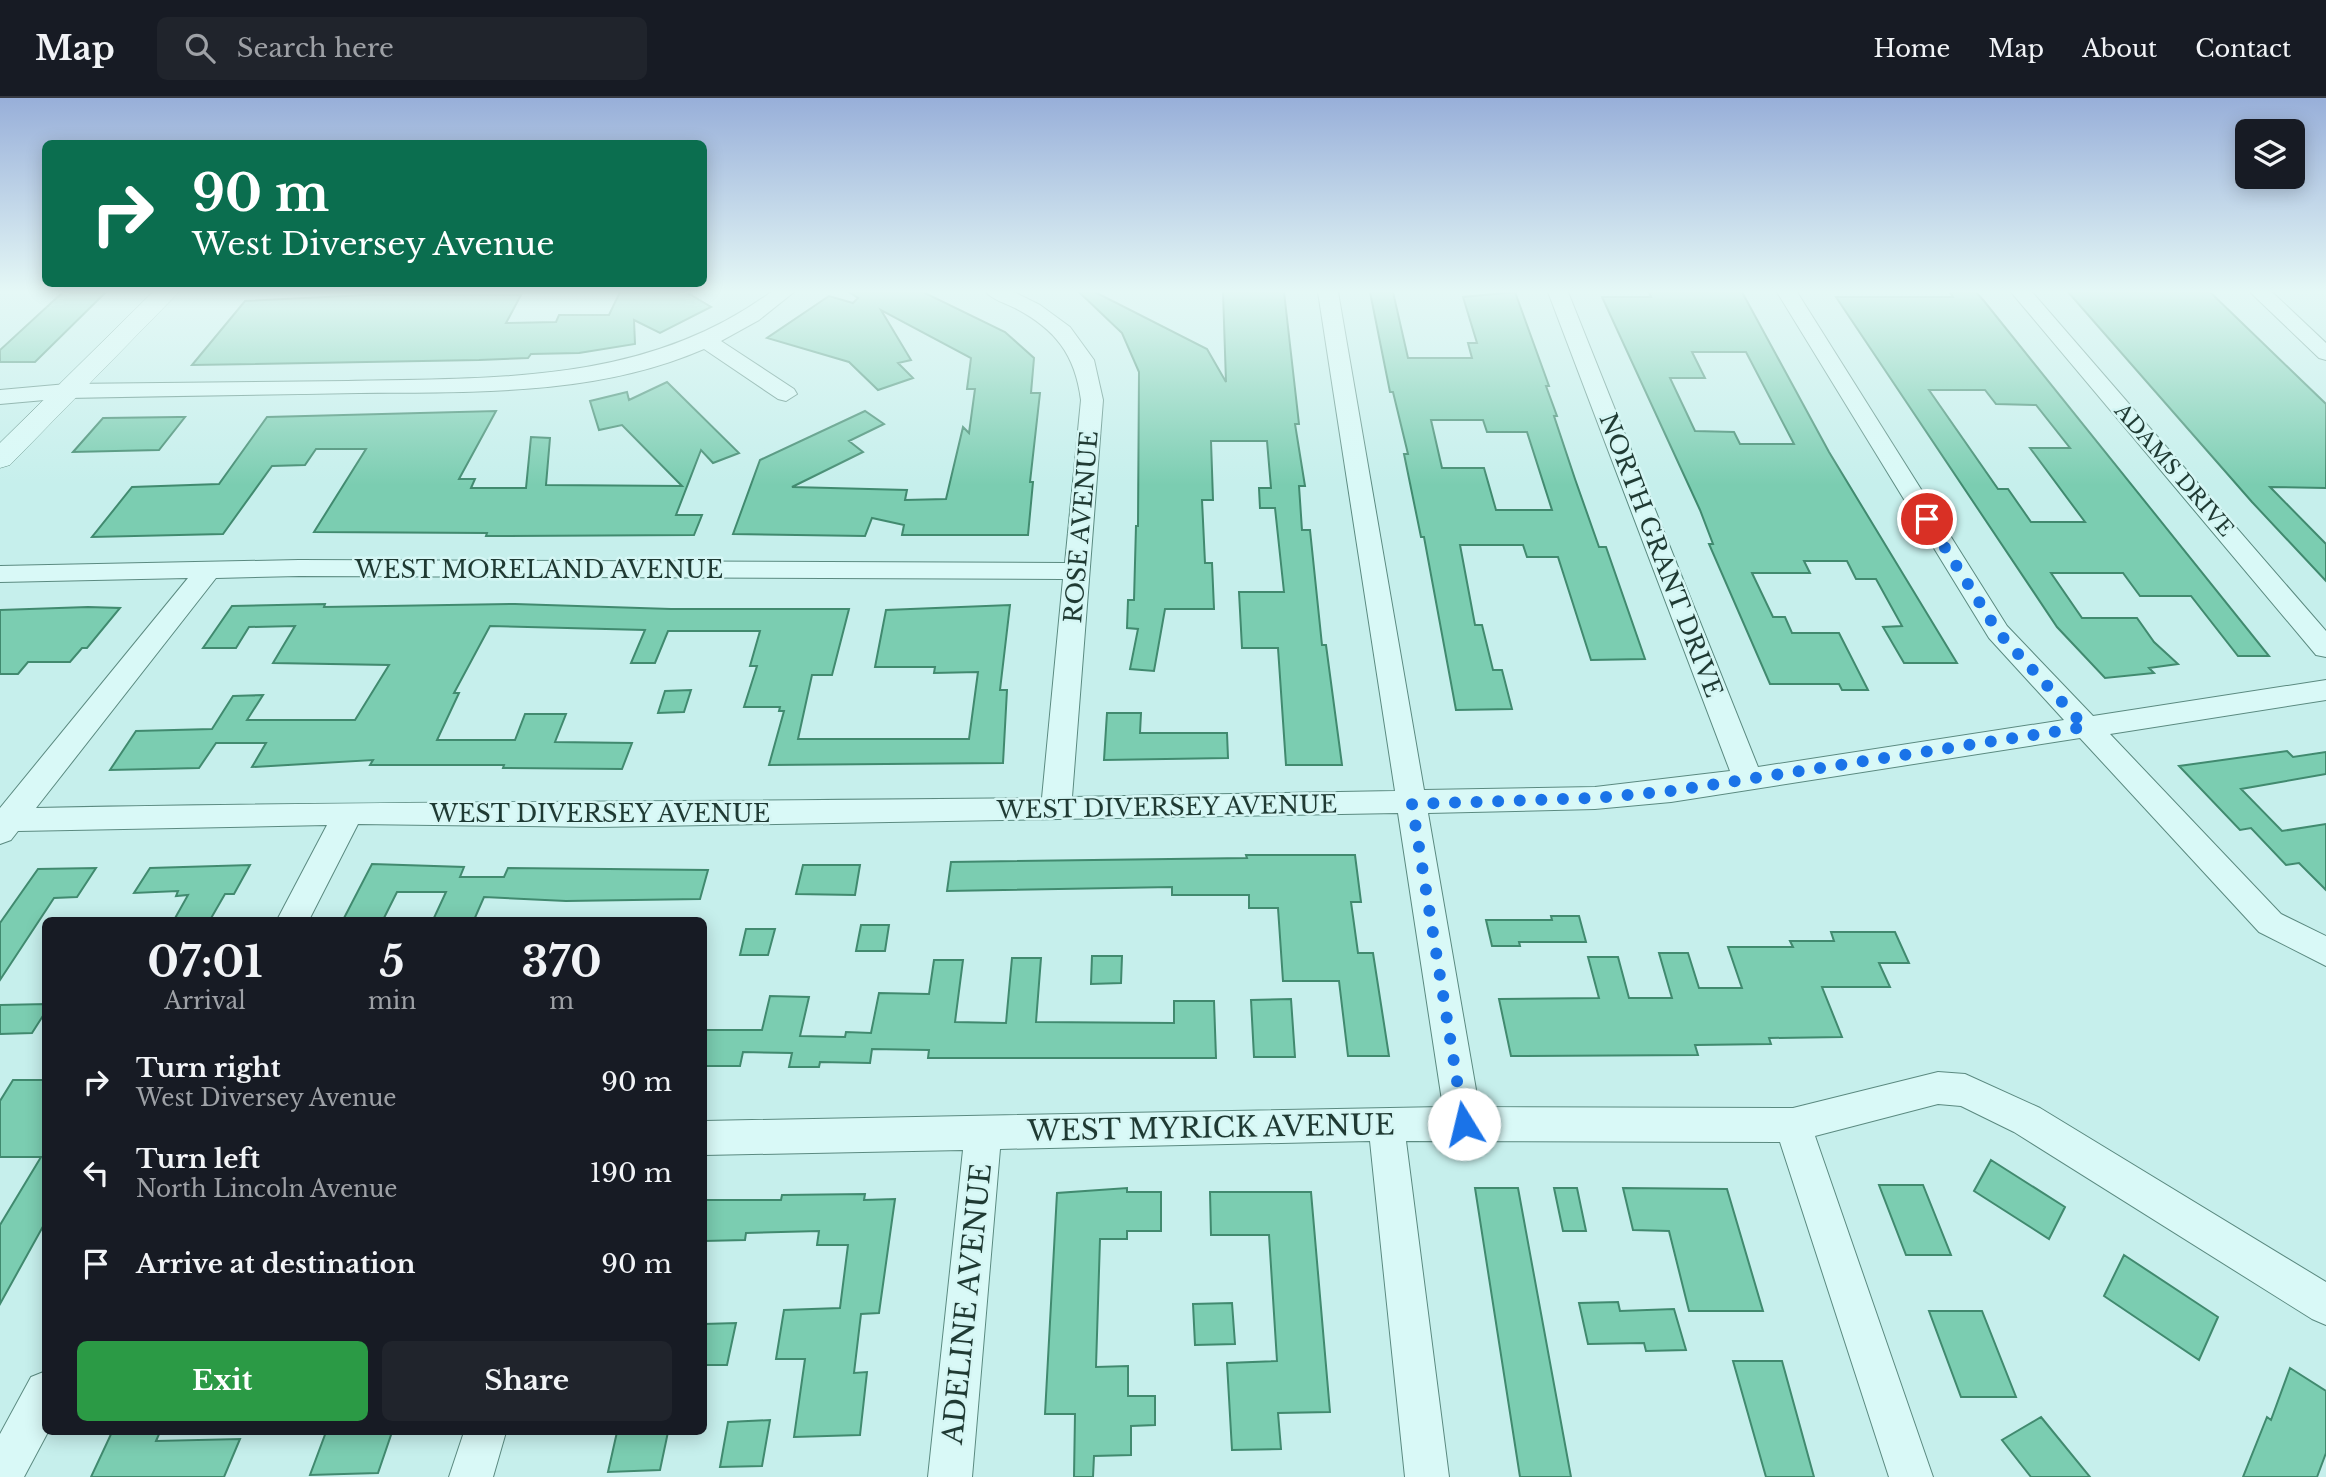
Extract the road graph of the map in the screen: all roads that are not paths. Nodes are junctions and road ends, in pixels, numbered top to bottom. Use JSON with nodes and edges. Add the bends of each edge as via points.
{"nodes":[{"id":1,"x":102,"y":356,"type":"edge"},
{"id":2,"x":666,"y":356,"type":"edge"},
{"id":3,"x":730,"y":356,"type":"edge"},
{"id":4,"x":1082,"y":356,"type":"edge"},
{"id":5,"x":1339,"y":356,"type":"edge"},
{"id":6,"x":1583,"y":356,"type":"edge"},
{"id":7,"x":1827,"y":356,"type":"edge"},
{"id":8,"x":2076,"y":356,"type":"edge"},
{"id":9,"x":0,"y":386,"type":"edge"},
{"id":10,"x":67,"y":391,"type":"junction"},
{"id":11,"x":786,"y":394,"type":"dead end"},
{"id":12,"x":0,"y":397,"type":"edge"},
{"id":13,"x":0,"y":459,"type":"edge"},
{"id":14,"x":209,"y":570,"type":"junction"},
{"id":15,"x":1078,"y":571,"type":"junction"},
{"id":16,"x":0,"y":574,"type":"edge"},
{"id":17,"x":2326,"y":648,"type":"edge"},
{"id":18,"x":2326,"y":690,"type":"edge"},
{"id":19,"x":2085,"y":727,"type":"junction"},
{"id":20,"x":1748,"y":779,"type":"junction"},
{"id":21,"x":1412,"y":804,"type":"junction"},
{"id":22,"x":1056,"y":809,"type":"junction"},
{"id":23,"x":349,"y":813,"type":"junction"},
{"id":24,"x":3,"y":824,"type":"edge"},
{"id":25,"x":295,"y":917,"type":"edge"},
{"id":26,"x":2326,"y":952,"type":"edge"},
{"id":27,"x":1386,"y":1124,"type":"junction"},
{"id":28,"x":1464,"y":1124,"type":"junction"},
{"id":29,"x":1793,"y":1125,"type":"junction"},
{"id":30,"x":983,"y":1132,"type":"junction"},
{"id":31,"x":707,"y":1138,"type":"edge"},
{"id":32,"x":2326,"y":1305,"type":"edge"},
{"id":33,"x":42,"y":1399,"type":"edge"},
{"id":34,"x":484,"y":1435,"type":"edge"},
{"id":35,"x":0,"y":1476,"type":"edge"},
{"id":36,"x":471,"y":1477,"type":"edge"},
{"id":37,"x":950,"y":1477,"type":"edge"},
{"id":38,"x":1427,"y":1477,"type":"edge"},
{"id":39,"x":1911,"y":1477,"type":"edge"}],
"edges":[{"from":1,"to":10,"type":"street"},
{"from":2,"to":10,"type":"street","via":[[549,381],[494,385]]},
{"from":3,"to":11,"type":"street"},
{"from":4,"to":15,"type":"street","name":"ROSE AVENUE","via":[[1090,374],[1092,400]]},
{"from":5,"to":21,"type":"street"},
{"from":6,"to":20,"type":"street","name":"NORTH GRANT DRIVE"},
{"from":7,"to":19,"type":"street","via":[[1998,632]]},
{"from":8,"to":17,"type":"street","name":"ADAMS DRIVE"},
{"from":9,"to":10,"type":"street","via":[[46,385]]},
{"from":10,"to":12,"type":"street"},
{"from":10,"to":13,"type":"street"},
{"from":14,"to":15,"type":"street","name":"WEST MORELAND AVENUE"},
{"from":14,"to":16,"type":"street","name":"WEST MORELAND AVENUE"},
{"from":14,"to":24,"type":"street"},
{"from":15,"to":22,"type":"street","name":"ROSE AVENUE"},
{"from":18,"to":19,"type":"street","name":"WEST DIVERSEY AVENUE"},
{"from":19,"to":20,"type":"street","name":"WEST DIVERSEY AVENUE"},
{"from":19,"to":26,"type":"street","via":[[2270,923]]},
{"from":20,"to":21,"type":"street","name":"WEST DIVERSEY AVENUE","via":[[1595,798]]},
{"from":21,"to":22,"type":"street","name":"WEST DIVERSEY AVENUE"},
{"from":21,"to":28,"type":"street"},
{"from":22,"to":23,"type":"street","name":"WEST DIVERSEY AVENUE"},
{"from":23,"to":24,"type":"street","name":"WEST DIVERSEY AVENUE"},
{"from":23,"to":25,"type":"street"},
{"from":27,"to":28,"type":"street","name":"WEST MYRICK AVENUE"},
{"from":27,"to":30,"type":"street","name":"WEST MYRICK AVENUE"},
{"from":27,"to":38,"type":"street"},
{"from":28,"to":29,"type":"street","name":"WEST MYRICK AVENUE"},
{"from":29,"to":32,"type":"street","name":"WEST MYRICK AVENUE","via":[[1938,1088],[1965,1090],[2027,1120]]},
{"from":29,"to":39,"type":"street"},
{"from":30,"to":31,"type":"street","name":"WEST MYRICK AVENUE"},
{"from":30,"to":37,"type":"street","name":"ADELINE AVENUE"},
{"from":33,"to":35,"type":"street"},
{"from":34,"to":36,"type":"street"}]}
